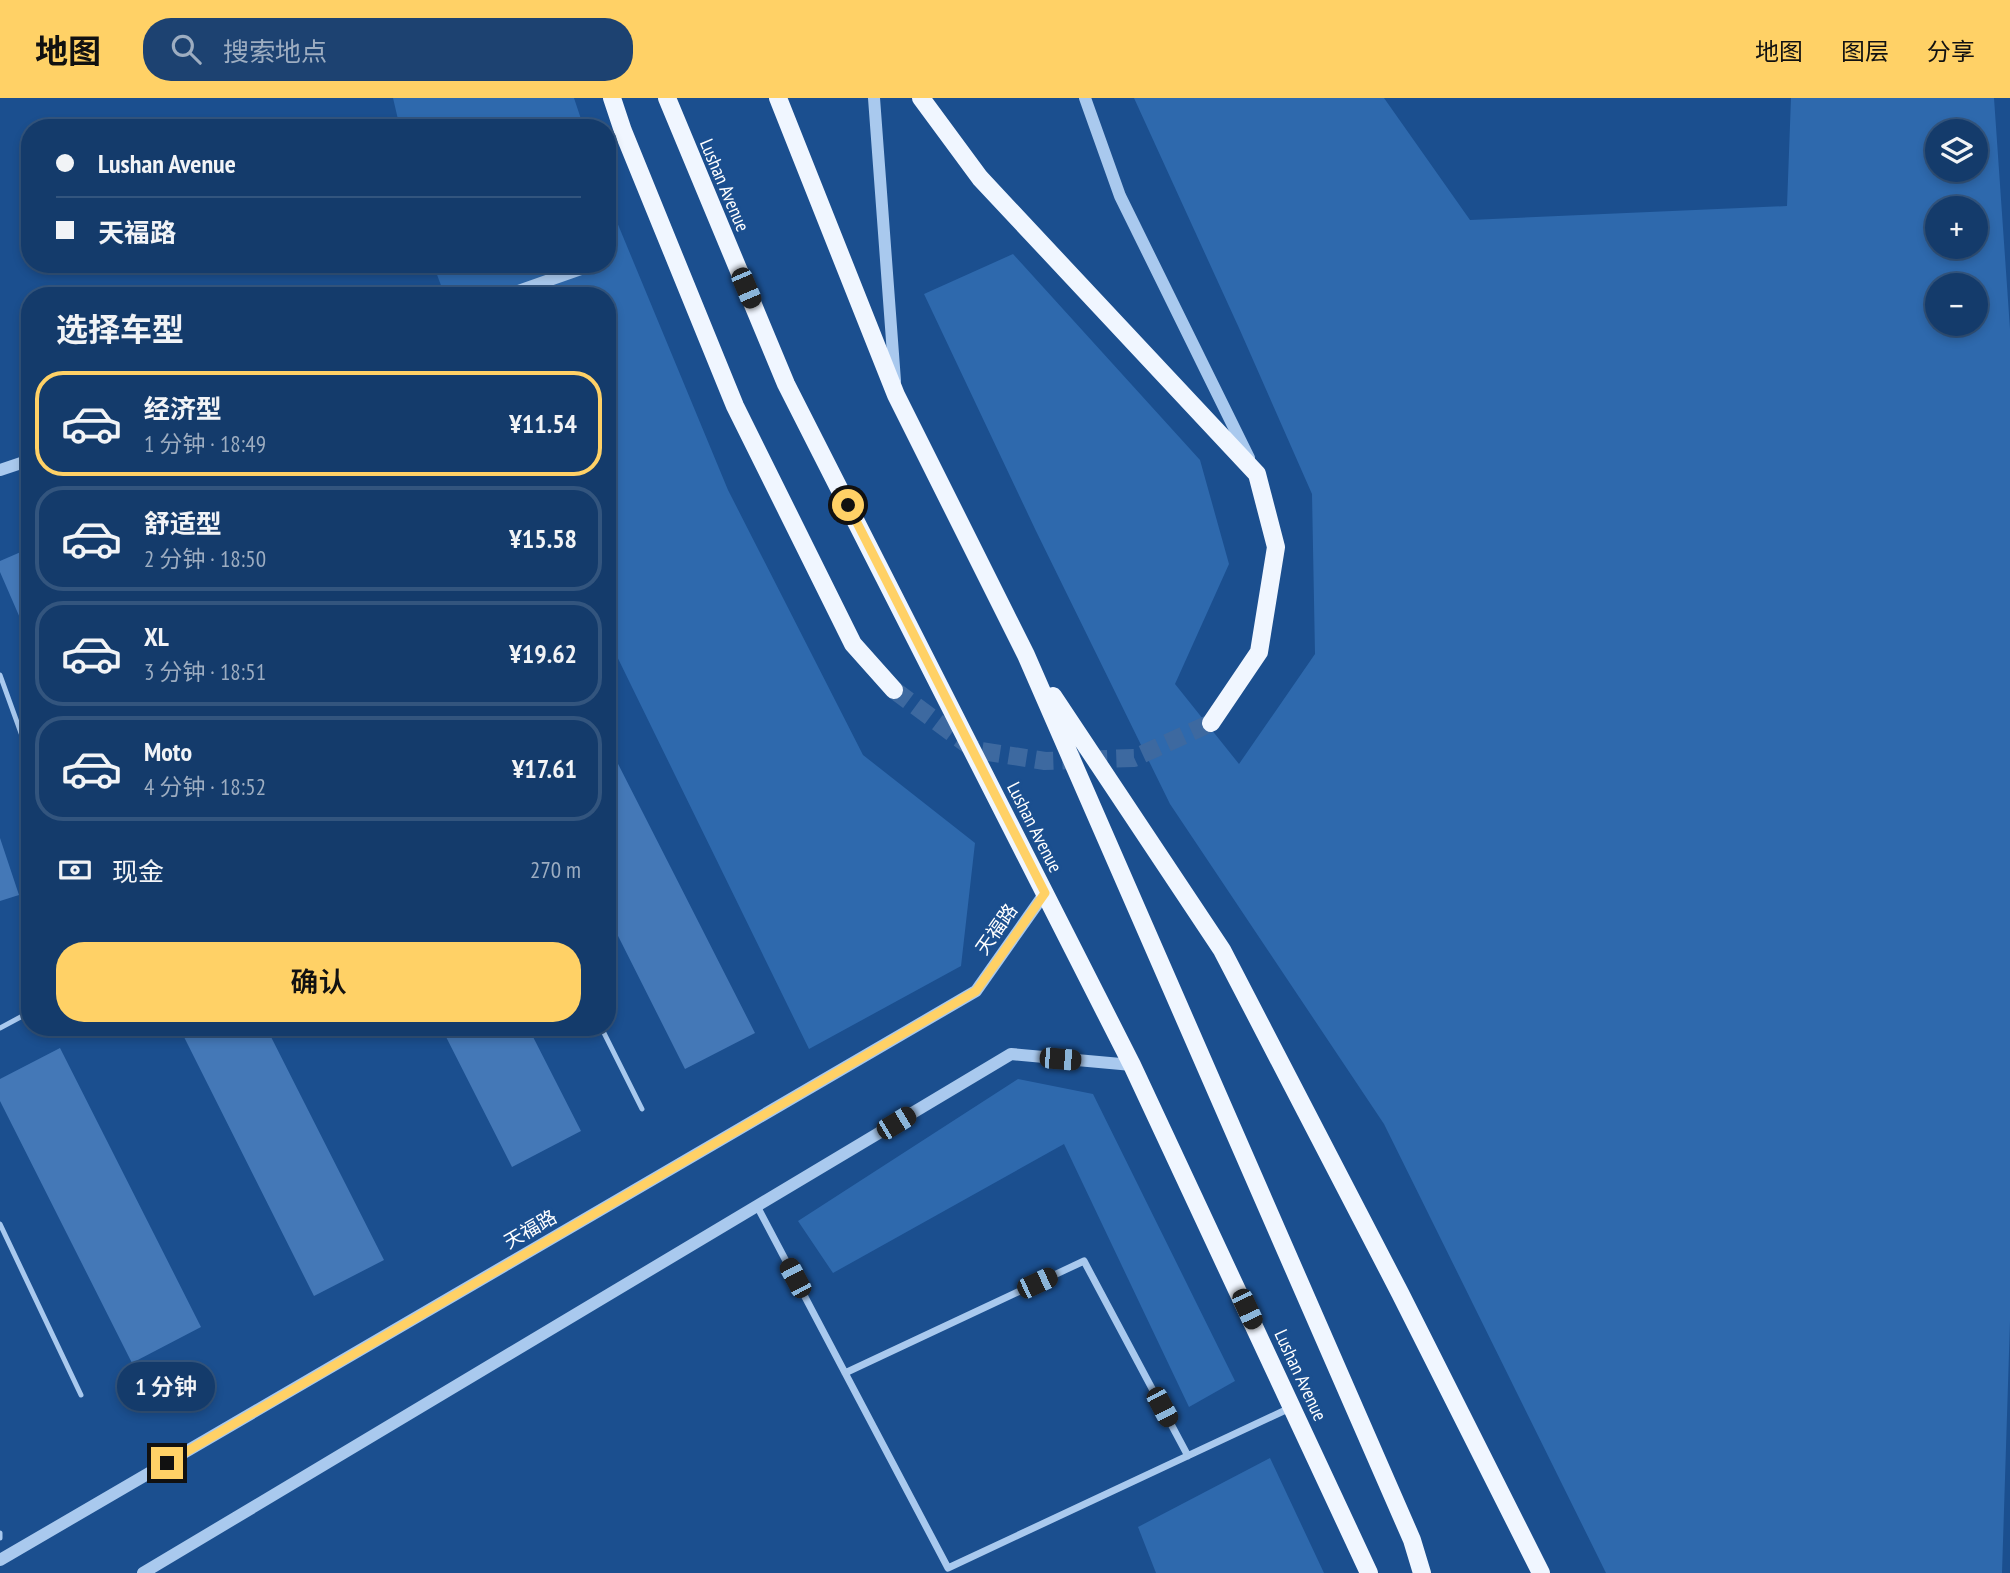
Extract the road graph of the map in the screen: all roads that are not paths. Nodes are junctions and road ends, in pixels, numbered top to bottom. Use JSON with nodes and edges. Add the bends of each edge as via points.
{"nodes":[{"id":1,"x":612,"y":98,"type":"edge"},
{"id":2,"x":667,"y":98,"type":"edge"},
{"id":3,"x":778,"y":98,"type":"edge"},
{"id":4,"x":874,"y":98,"type":"edge"},
{"id":5,"x":921,"y":98,"type":"edge"},
{"id":6,"x":1085,"y":98,"type":"edge"},
{"id":7,"x":569,"y":273,"type":"edge"},
{"id":8,"x":530,"y":287,"type":"edge"},
{"id":9,"x":896,"y":395,"type":"junction"},
{"id":10,"x":21,"y":463,"type":"edge"},
{"id":11,"x":0,"y":470,"type":"edge"},
{"id":12,"x":1257,"y":474,"type":"junction"},
{"id":13,"x":1026,"y":655,"type":"junction"},
{"id":14,"x":0,"y":675,"type":"edge"},
{"id":15,"x":894,"y":690,"type":"tunnel mouth"},
{"id":16,"x":1211,"y":723,"type":"tunnel mouth"},
{"id":17,"x":21,"y":733,"type":"edge"},
{"id":18,"x":1045,"y":893,"type":"junction"},
{"id":19,"x":21,"y":1017,"type":"edge"},
{"id":20,"x":0,"y":1028,"type":"edge"},
{"id":21,"x":606,"y":1036,"type":"edge"},
{"id":22,"x":1132,"y":1065,"type":"junction"},
{"id":23,"x":642,"y":1108,"type":"dead end"},
{"id":24,"x":757,"y":1206,"type":"junction"},
{"id":25,"x":0,"y":1224,"type":"edge"},
{"id":26,"x":845,"y":1373,"type":"junction"},
{"id":27,"x":81,"y":1395,"type":"dead end"},
{"id":28,"x":1292,"y":1407,"type":"junction"},
{"id":29,"x":1188,"y":1456,"type":"junction"},
{"id":30,"x":0,"y":1560,"type":"edge"},
{"id":31,"x":143,"y":1573,"type":"edge"},
{"id":32,"x":1369,"y":1573,"type":"edge"},
{"id":33,"x":1422,"y":1573,"type":"edge"},
{"id":34,"x":1541,"y":1573,"type":"edge"}],
"edges":[{"from":1,"to":15,"type":"main road","via":[[735,406],[853,644]]},
{"from":2,"to":18,"type":"main road","name":"Lushan Avenue","via":[[786,384]]},
{"from":3,"to":9,"type":"main road","name":"Lushan Avenue"},
{"from":4,"to":9,"type":"street"},
{"from":5,"to":12,"type":"main road","via":[[979,178]]},
{"from":6,"to":12,"type":"street","via":[[1120,197]]},
{"from":7,"to":8,"type":"street"},
{"from":9,"to":13,"type":"main road","name":"Lushan Avenue"},
{"from":10,"to":11,"type":"street"},
{"from":12,"to":16,"type":"main road","via":[[1276,547],[1259,652]]},
{"from":13,"to":33,"type":"main road","name":"Lushan Avenue","via":[[1412,1540]]},
{"from":13,"to":34,"type":"main road","via":[[1222,950]]},
{"from":14,"to":17,"type":"lane"},
{"from":18,"to":22,"type":"main road","name":"Lushan Avenue"},
{"from":18,"to":30,"type":"street","name":"天福路","via":[[976,991]]},
{"from":19,"to":20,"type":"lane"},
{"from":21,"to":23,"type":"lane"},
{"from":22,"to":24,"type":"street","via":[[1011,1054]]},
{"from":22,"to":28,"type":"main road","name":"Lushan Avenue"},
{"from":24,"to":26,"type":"street"},
{"from":24,"to":31,"type":"street"},
{"from":25,"to":27,"type":"lane"},
{"from":26,"to":29,"type":"street","via":[[1084,1261]]},
{"from":26,"to":29,"type":"street","via":[[948,1568]]},
{"from":28,"to":29,"type":"street"},
{"from":28,"to":32,"type":"main road","name":"Lushan Avenue"}]}
